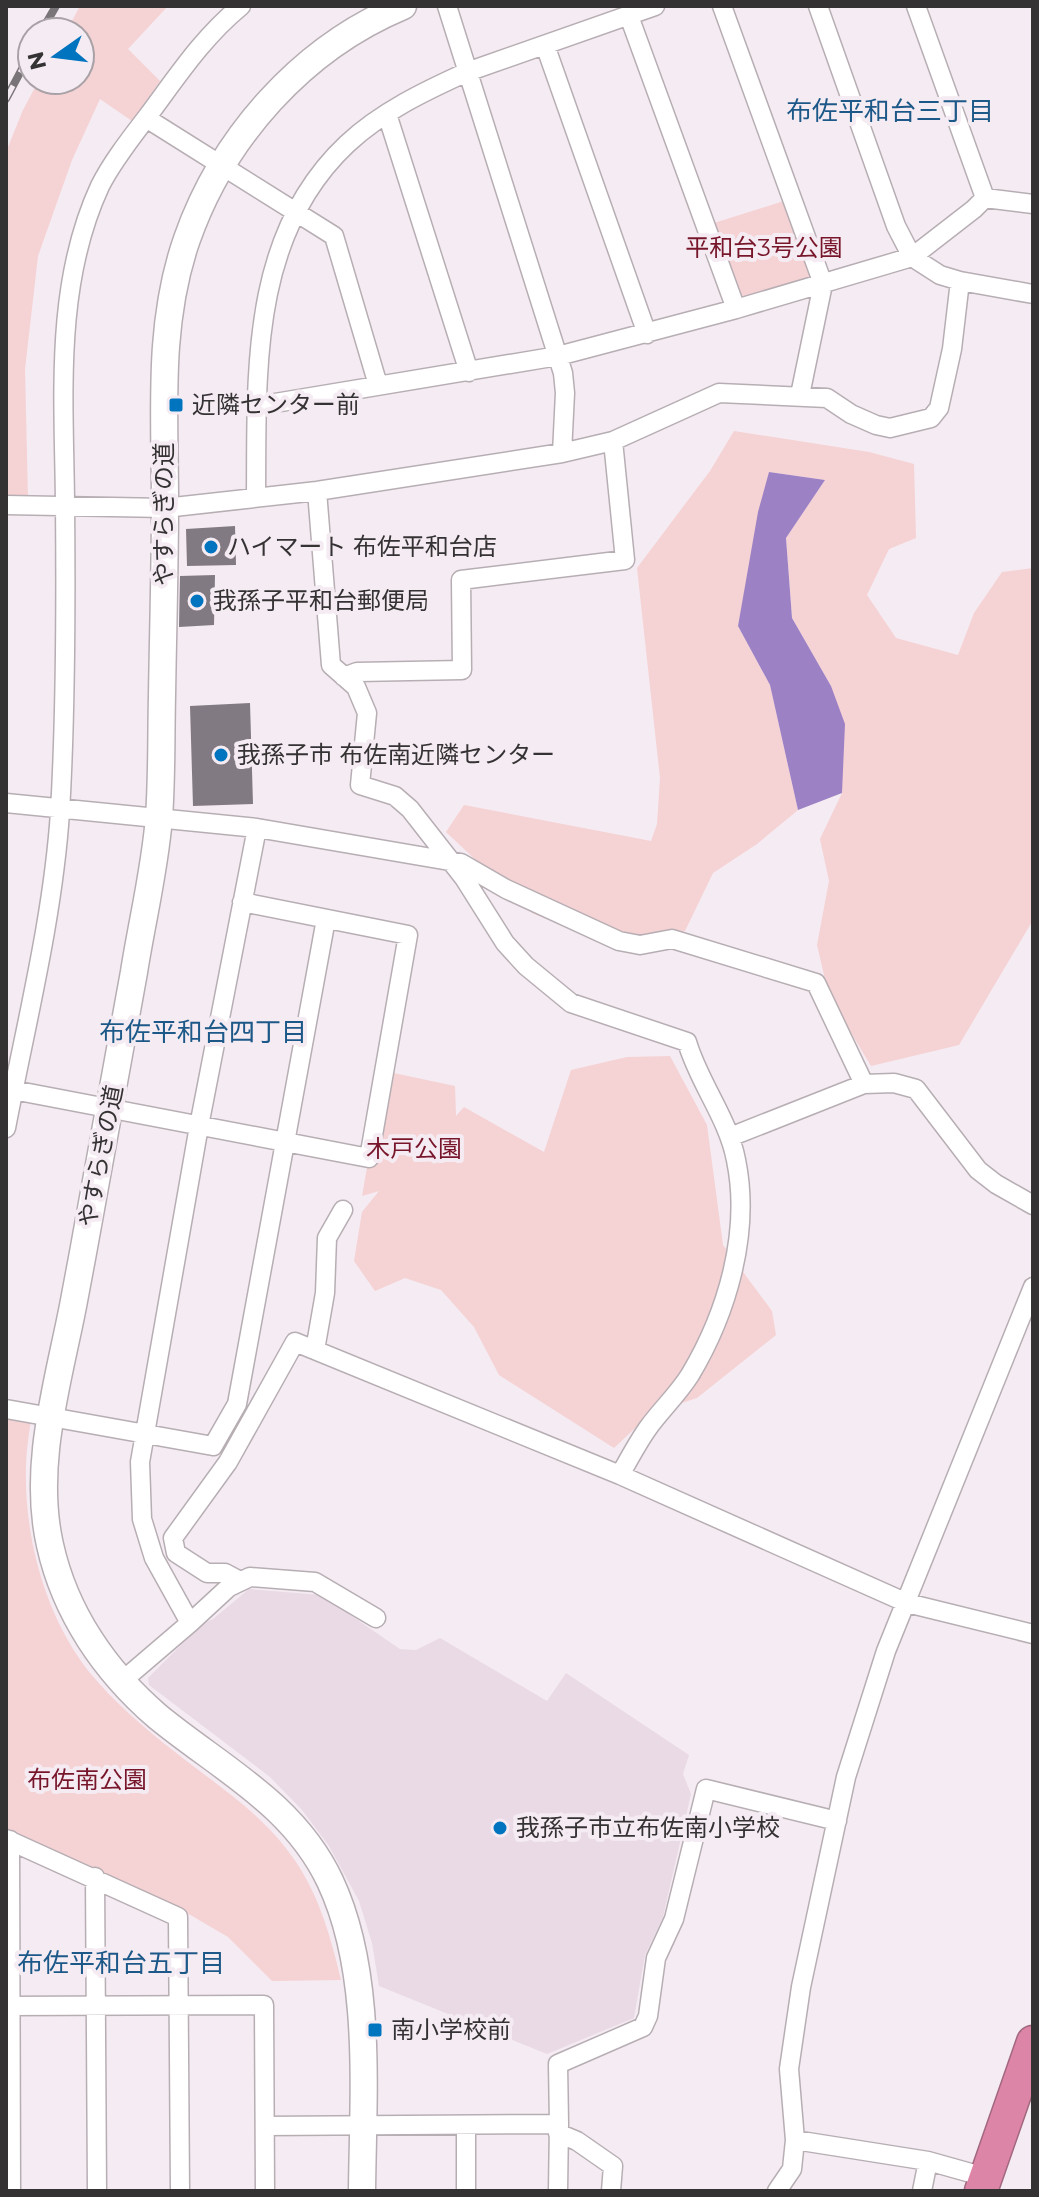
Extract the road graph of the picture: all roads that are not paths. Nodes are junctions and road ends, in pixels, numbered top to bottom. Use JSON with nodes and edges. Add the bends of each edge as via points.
{"nodes":[{"id":1,"x":241,"y":6,"type":"edge"},
{"id":2,"x":403,"y":6,"type":"edge"},
{"id":3,"x":447,"y":6,"type":"edge"},
{"id":4,"x":655,"y":6,"type":"edge"},
{"id":5,"x":722,"y":6,"type":"edge"},
{"id":6,"x":818,"y":6,"type":"edge"},
{"id":7,"x":916,"y":6,"type":"edge"},
{"id":8,"x":629,"y":16,"type":"junction"},
{"id":9,"x":545,"y":45,"type":"junction"},
{"id":10,"x":467,"y":72,"type":"junction"},
{"id":11,"x":387,"y":114,"type":"junction"},
{"id":12,"x":146,"y":118,"type":"junction"},
{"id":13,"x":223,"y":165,"type":"junction"},
{"id":14,"x":985,"y":198,"type":"junction"},
{"id":15,"x":1033,"y":204,"type":"edge"},
{"id":16,"x":297,"y":211,"type":"junction"},
{"id":17,"x":912,"y":257,"type":"junction"},
{"id":18,"x":960,"y":281,"type":"junction"},
{"id":19,"x":823,"y":284,"type":"junction"},
{"id":20,"x":1033,"y":294,"type":"edge"},
{"id":21,"x":736,"y":309,"type":"junction"},
{"id":22,"x":647,"y":334,"type":"junction"},
{"id":23,"x":558,"y":356,"type":"junction"},
{"id":24,"x":469,"y":372,"type":"junction"},
{"id":25,"x":378,"y":385,"type":"junction"},
{"id":26,"x":800,"y":395,"type":"junction"},
{"id":27,"x":257,"y":406,"type":"junction"},
{"id":28,"x":613,"y":441,"type":"junction"},
{"id":29,"x":562,"y":453,"type":"junction"},
{"id":30,"x":317,"y":491,"type":"junction"},
{"id":31,"x":256,"y":497,"type":"junction"},
{"id":32,"x":6,"y":505,"type":"edge"},
{"id":33,"x":65,"y":506,"type":"junction"},
{"id":34,"x":165,"y":508,"type":"junction"},
{"id":35,"x":344,"y":677,"type":"junction"},
{"id":36,"x":6,"y":803,"type":"edge"},
{"id":37,"x":60,"y":809,"type":"junction"},
{"id":38,"x":159,"y":817,"type":"junction"},
{"id":39,"x":257,"y":828,"type":"junction"},
{"id":40,"x":448,"y":861,"type":"junction"},
{"id":41,"x":242,"y":902,"type":"junction"},
{"id":42,"x":326,"y":919,"type":"junction"},
{"id":43,"x":864,"y":1084,"type":"junction"},
{"id":44,"x":13,"y":1090,"type":"junction"},
{"id":45,"x":110,"y":1109,"type":"junction"},
{"id":46,"x":199,"y":1126,"type":"junction"},
{"id":47,"x":6,"y":1128,"type":"edge"},
{"id":48,"x":730,"y":1137,"type":"junction"},
{"id":49,"x":284,"y":1142,"type":"junction"},
{"id":50,"x":1033,"y":1205,"type":"edge"},
{"id":51,"x":343,"y":1210,"type":"dead end"},
{"id":52,"x":1033,"y":1287,"type":"edge"},
{"id":53,"x":315,"y":1350,"type":"junction"},
{"id":54,"x":6,"y":1409,"type":"edge"},
{"id":55,"x":52,"y":1416,"type":"junction"},
{"id":56,"x":144,"y":1432,"type":"junction"},
{"id":57,"x":620,"y":1475,"type":"junction"},
{"id":58,"x":240,"y":1581,"type":"junction"},
{"id":59,"x":907,"y":1603,"type":"junction"},
{"id":60,"x":376,"y":1618,"type":"dead end"},
{"id":61,"x":190,"y":1623,"type":"junction"},
{"id":62,"x":1033,"y":1634,"type":"edge"},
{"id":63,"x":121,"y":1682,"type":"junction"},
{"id":64,"x":837,"y":1821,"type":"junction"},
{"id":65,"x":8,"y":1839,"type":"edge"},
{"id":66,"x":95,"y":1877,"type":"junction"},
{"id":67,"x":7,"y":1916,"type":"edge"},
{"id":68,"x":179,"y":2005,"type":"junction"},
{"id":69,"x":8,"y":2006,"type":"edge"},
{"id":70,"x":96,"y":2006,"type":"junction"},
{"id":71,"x":1033,"y":2042,"type":"edge"},
{"id":72,"x":363,"y":2125,"type":"junction"},
{"id":73,"x":466,"y":2125,"type":"junction"},
{"id":74,"x":265,"y":2126,"type":"junction"},
{"id":75,"x":558,"y":2129,"type":"junction"},
{"id":76,"x":795,"y":2140,"type":"junction"},
{"id":77,"x":928,"y":2161,"type":"junction"},
{"id":78,"x":983,"y":2184,"type":"edge"},
{"id":79,"x":11,"y":2191,"type":"edge"},
{"id":80,"x":97,"y":2191,"type":"edge"},
{"id":81,"x":180,"y":2191,"type":"edge"},
{"id":82,"x":265,"y":2191,"type":"edge"},
{"id":83,"x":362,"y":2191,"type":"edge"},
{"id":84,"x":466,"y":2191,"type":"edge"},
{"id":85,"x":558,"y":2191,"type":"edge"},
{"id":86,"x":611,"y":2191,"type":"edge"},
{"id":87,"x":777,"y":2191,"type":"edge"},
{"id":88,"x":922,"y":2191,"type":"edge"}],
"edges":[{"from":1,"to":12,"type":"street","via":[[204,41]]},
{"from":2,"to":13,"type":"street","name":"やすらぎの道","via":[[348,35],[295,75]]},
{"from":3,"to":10,"type":"street"},
{"from":4,"to":8,"type":"street"},
{"from":5,"to":19,"type":"street"},
{"from":6,"to":17,"type":"street","via":[[896,226]]},
{"from":7,"to":14,"type":"street"},
{"from":8,"to":9,"type":"street"},
{"from":8,"to":21,"type":"street"},
{"from":9,"to":10,"type":"street"},
{"from":9,"to":22,"type":"street"},
{"from":10,"to":11,"type":"street"},
{"from":10,"to":23,"type":"street"},
{"from":11,"to":16,"type":"street","via":[[327,165]]},
{"from":11,"to":24,"type":"street"},
{"from":12,"to":13,"type":"street"},
{"from":12,"to":33,"type":"street","via":[[100,186],[79,245],[63,383]]},
{"from":13,"to":16,"type":"street"},
{"from":13,"to":34,"type":"street","name":"やすらぎの道","via":[[189,232],[170,297],[165,337]]},
{"from":14,"to":15,"type":"street"},
{"from":14,"to":17,"type":"street"},
{"from":16,"to":25,"type":"street","via":[[334,236]]},
{"from":16,"to":27,"type":"street","via":[[262,319]]},
{"from":17,"to":18,"type":"street"},
{"from":17,"to":19,"type":"street"},
{"from":18,"to":20,"type":"street"},
{"from":18,"to":26,"type":"street","via":[[952,349],[939,408],[931,418],[890,428],[851,414],[827,398]]},
{"from":19,"to":21,"type":"street"},
{"from":19,"to":26,"type":"street"},
{"from":21,"to":22,"type":"street"},
{"from":22,"to":23,"type":"street"},
{"from":23,"to":24,"type":"street"},
{"from":23,"to":29,"type":"street","via":[[565,393]]},
{"from":24,"to":25,"type":"street"},
{"from":25,"to":27,"type":"street"},
{"from":26,"to":28,"type":"street","via":[[719,393]]},
{"from":27,"to":31,"type":"street"},
{"from":28,"to":29,"type":"street"},
{"from":28,"to":35,"type":"street","via":[[625,560],[461,580],[462,670],[357,672]]},
{"from":29,"to":30,"type":"street"},
{"from":30,"to":31,"type":"street"},
{"from":30,"to":35,"type":"street","via":[[331,665]]},
{"from":31,"to":34,"type":"street"},
{"from":32,"to":33,"type":"street"},
{"from":33,"to":34,"type":"street"},
{"from":33,"to":37,"type":"street"},
{"from":34,"to":38,"type":"street","name":"やすらぎの道"},
{"from":35,"to":40,"type":"street","via":[[356,687],[367,713],[360,785],[395,796]]},
{"from":36,"to":37,"type":"street"},
{"from":37,"to":38,"type":"street"},
{"from":37,"to":44,"type":"street","via":[[55,883]]},
{"from":38,"to":39,"type":"street"},
{"from":38,"to":45,"type":"street","name":"やすらぎの道"},
{"from":39,"to":40,"type":"street"},
{"from":39,"to":41,"type":"street"},
{"from":40,"to":43,"type":"street","via":[[619,941],[640,945],[672,939],[816,983]]},
{"from":40,"to":48,"type":"street","via":[[505,943],[563,997],[687,1042]]},
{"from":41,"to":42,"type":"street"},
{"from":41,"to":46,"type":"street"},
{"from":42,"to":49,"type":"street"},
{"from":42,"to":49,"type":"street","via":[[408,935],[369,1158]]},
{"from":43,"to":48,"type":"street"},
{"from":43,"to":50,"type":"street","via":[[916,1089],[978,1170]]},
{"from":44,"to":45,"type":"street"},
{"from":44,"to":47,"type":"street"},
{"from":45,"to":46,"type":"street"},
{"from":45,"to":55,"type":"street","name":"やすらぎの道"},
{"from":46,"to":49,"type":"street"},
{"from":46,"to":56,"type":"street"},
{"from":48,"to":57,"type":"street","via":[[740,1200],[735,1263],[715,1329],[688,1378],[648,1428]]},
{"from":49,"to":56,"type":"street","via":[[237,1404],[213,1446]]},
{"from":51,"to":53,"type":"street","via":[[327,1238]]},
{"from":52,"to":59,"type":"street"},
{"from":53,"to":57,"type":"street"},
{"from":53,"to":58,"type":"street","via":[[295,1342],[228,1462],[173,1538],[176,1553],[207,1573],[225,1573]]},
{"from":54,"to":55,"type":"street"},
{"from":55,"to":56,"type":"street"},
{"from":55,"to":63,"type":"street","name":"やすらぎの道","via":[[44,1491],[49,1542],[80,1623]]},
{"from":56,"to":61,"type":"street","via":[[142,1519],[154,1558]]},
{"from":57,"to":59,"type":"street"},
{"from":58,"to":60,"type":"street","via":[[250,1577],[315,1582]]},
{"from":58,"to":61,"type":"street"},
{"from":59,"to":62,"type":"street"},
{"from":59,"to":64,"type":"street","via":[[872,1688]]},
{"from":61,"to":63,"type":"street"},
{"from":63,"to":72,"type":"street","name":"やすらぎの道","via":[[262,1793],[299,1832],[327,1874],[352,1942],[358,1979]]},
{"from":64,"to":75,"type":"street","via":[[706,1789],[674,1919],[656,1958],[648,2016],[643,2027],[558,2064]]},
{"from":64,"to":76,"type":"street","via":[[789,2069]]},
{"from":65,"to":66,"type":"street"},
{"from":65,"to":67,"type":"street"},
{"from":66,"to":68,"type":"street","via":[[178,1917]]},
{"from":66,"to":70,"type":"street"},
{"from":67,"to":69,"type":"street"},
{"from":68,"to":70,"type":"street"},
{"from":68,"to":74,"type":"street","via":[[264,2005]]},
{"from":68,"to":81,"type":"street"},
{"from":69,"to":70,"type":"street"},
{"from":69,"to":79,"type":"street"},
{"from":70,"to":80,"type":"street"},
{"from":71,"to":78,"type":"highway"},
{"from":72,"to":73,"type":"street"},
{"from":72,"to":74,"type":"street"},
{"from":72,"to":83,"type":"street","name":"やすらぎの道"},
{"from":73,"to":75,"type":"street"},
{"from":73,"to":84,"type":"street"},
{"from":74,"to":82,"type":"street"},
{"from":75,"to":85,"type":"street"},
{"from":75,"to":86,"type":"street","via":[[613,2166]]},
{"from":76,"to":77,"type":"street"},
{"from":76,"to":87,"type":"street","via":[[792,2169]]},
{"from":77,"to":78,"type":"street"},
{"from":77,"to":88,"type":"street"}]}
